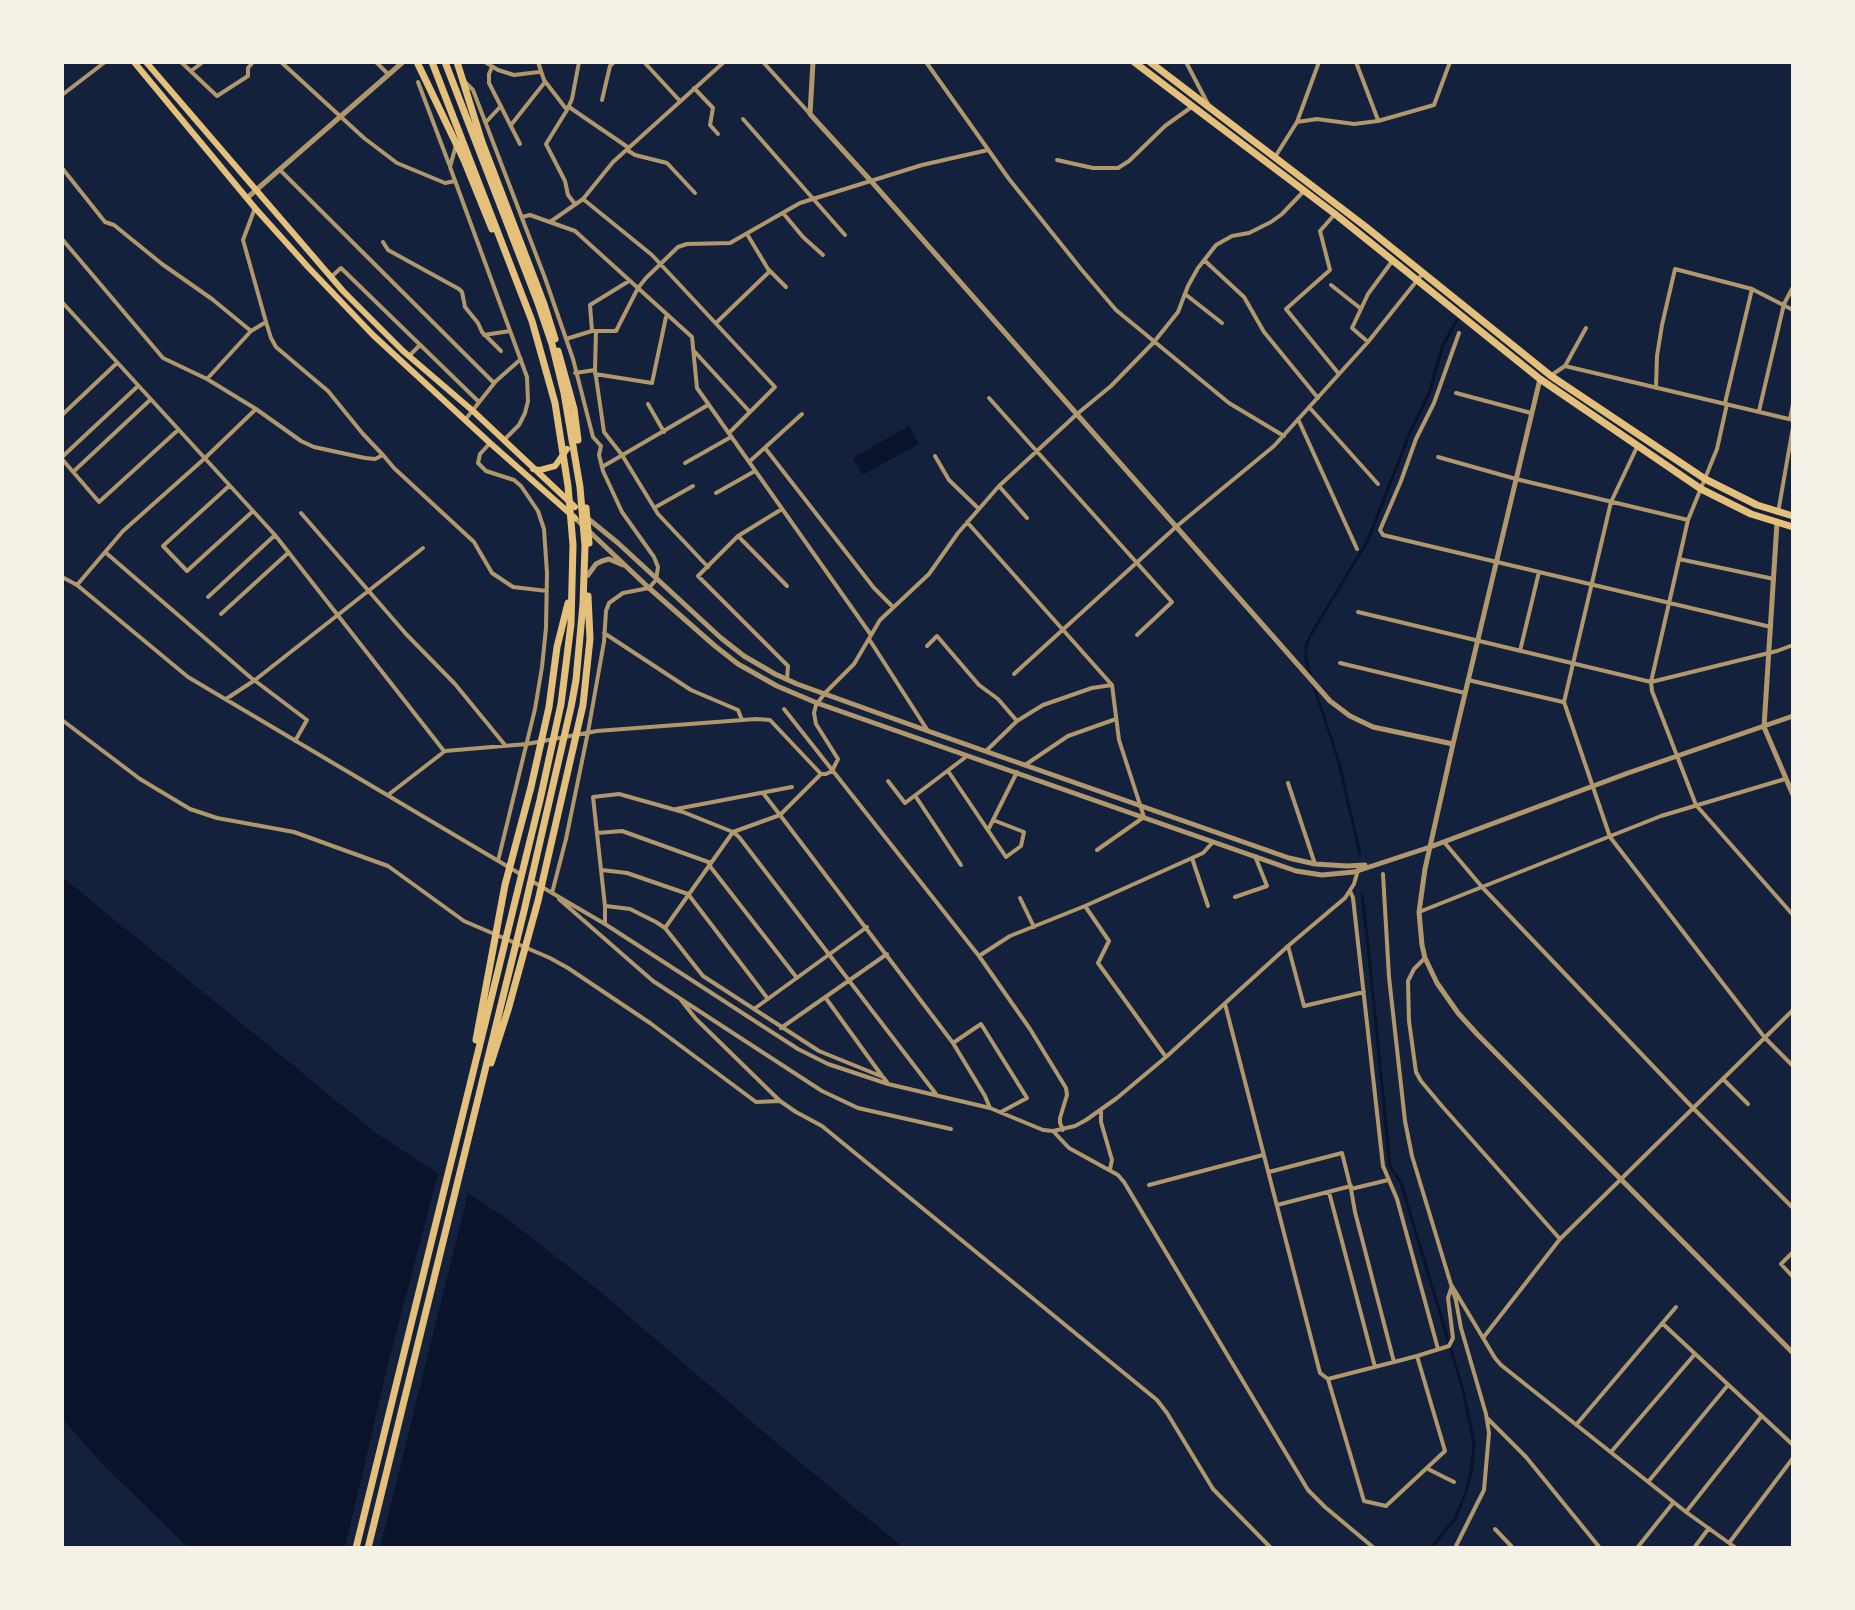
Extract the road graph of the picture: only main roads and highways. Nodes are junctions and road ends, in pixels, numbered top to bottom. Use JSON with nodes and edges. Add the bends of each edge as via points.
{"nodes":[{"id":1,"x":134,"y":62,"type":"edge"},
{"id":2,"x":146,"y":62,"type":"edge"},
{"id":3,"x":417,"y":62,"type":"edge"},
{"id":4,"x":432,"y":62,"type":"edge"},
{"id":5,"x":445,"y":62,"type":"edge"},
{"id":6,"x":457,"y":62,"type":"edge"},
{"id":7,"x":1134,"y":62,"type":"edge"},
{"id":8,"x":1150,"y":62,"type":"edge"},
{"id":9,"x":1420,"y":276,"type":"junction"},
{"id":10,"x":567,"y":449,"type":"junction"},
{"id":11,"x":533,"y":469,"type":"junction"},
{"id":12,"x":575,"y":507,"type":"junction"},
{"id":13,"x":1793,"y":516,"type":"edge"},
{"id":14,"x":575,"y":518,"type":"junction"},
{"id":15,"x":1793,"y":527,"type":"edge"},
{"id":16,"x":467,"y":1098,"type":"junction"},
{"id":17,"x":472,"y":1122,"type":"junction"},
{"id":18,"x":356,"y":1548,"type":"edge"},
{"id":19,"x":368,"y":1548,"type":"edge"}],
"edges":[{"from":1,"to":14,"type":"main road","via":[[255,208],[373,335]]},
{"from":2,"to":11,"type":"main road","via":[[384,333]]},
{"from":3,"to":10,"type":"main road","via":[[546,357]]},
{"from":4,"to":16,"type":"main road","via":[[532,321],[563,444],[573,545],[561,704]]},
{"from":5,"to":17,"type":"main road","via":[[552,344],[573,437],[585,546],[581,641],[571,707]]},
{"from":6,"to":17,"type":"main road","via":[[567,382],[589,530],[590,639],[583,705],[538,901]]},
{"from":7,"to":9,"type":"main road"},
{"from":8,"to":9,"type":"main road"},
{"from":9,"to":13,"type":"main road","via":[[1551,376],[1705,479]]},
{"from":9,"to":15,"type":"main road","via":[[1540,379],[1637,447],[1701,489],[1751,514]]},
{"from":10,"to":11,"type":"main road","via":[[555,466]]},
{"from":10,"to":12,"type":"main road"},
{"from":11,"to":12,"type":"main road"},
{"from":12,"to":14,"type":"main road"},
{"from":14,"to":16,"type":"main road","via":[[575,579],[505,885]]},
{"from":16,"to":18,"type":"main road"},
{"from":17,"to":19,"type":"main road"}]}
